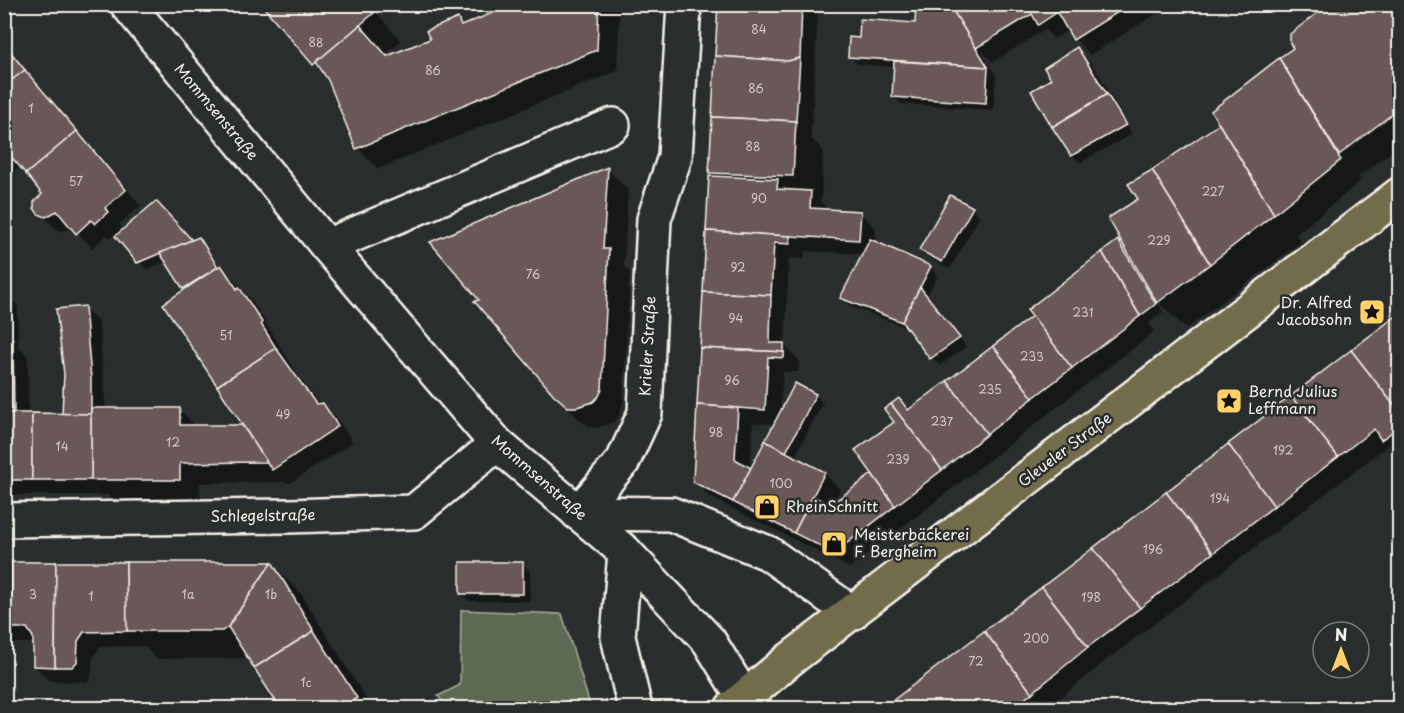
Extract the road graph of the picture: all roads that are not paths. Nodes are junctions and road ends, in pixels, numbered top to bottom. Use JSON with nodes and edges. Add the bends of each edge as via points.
{"nodes":[{"id":1,"x":127,"y":4,"type":"edge"},
{"id":2,"x":684,"y":4,"type":"edge"},
{"id":3,"x":613,"y":125,"type":"dead end"},
{"id":4,"x":1400,"y":194,"type":"edge"},
{"id":5,"x":327,"y":246,"type":"junction"},
{"id":6,"x":497,"y":444,"type":"junction"},
{"id":7,"x":578,"y":513,"type":"junction"},
{"id":8,"x":4,"y":520,"type":"edge"},
{"id":9,"x":625,"y":552,"type":"junction"},
{"id":10,"x":852,"y":613,"type":"junction"},
{"id":11,"x":742,"y":705,"type":"edge"},
{"id":12,"x":635,"y":708,"type":"edge"}],
"edges":[{"from":1,"to":5,"type":"street","name":"Mommsenstraße"},
{"from":2,"to":7,"type":"street","name":"Krieler Straße","via":[[675,157],[654,219],[645,413],[623,461]]},
{"from":3,"to":5,"type":"street"},
{"from":4,"to":10,"type":"main road","name":"Gleueler Straße"},
{"from":5,"to":6,"type":"street","name":"Mommsenstraße"},
{"from":6,"to":7,"type":"street","name":"Mommsenstraße"},
{"from":6,"to":8,"type":"street","name":"Schlegelstraße","via":[[414,512]]},
{"from":7,"to":9,"type":"street","name":"Mommsenstraße"},
{"from":7,"to":10,"type":"street","via":[[671,514],[768,553]]},
{"from":9,"to":11,"type":"street","name":"Mommsenstraße","via":[[709,641]]},
{"from":9,"to":12,"type":"street","via":[[618,637]]},
{"from":10,"to":11,"type":"main road","name":"Gleueler Straße","via":[[789,660]]}]}
